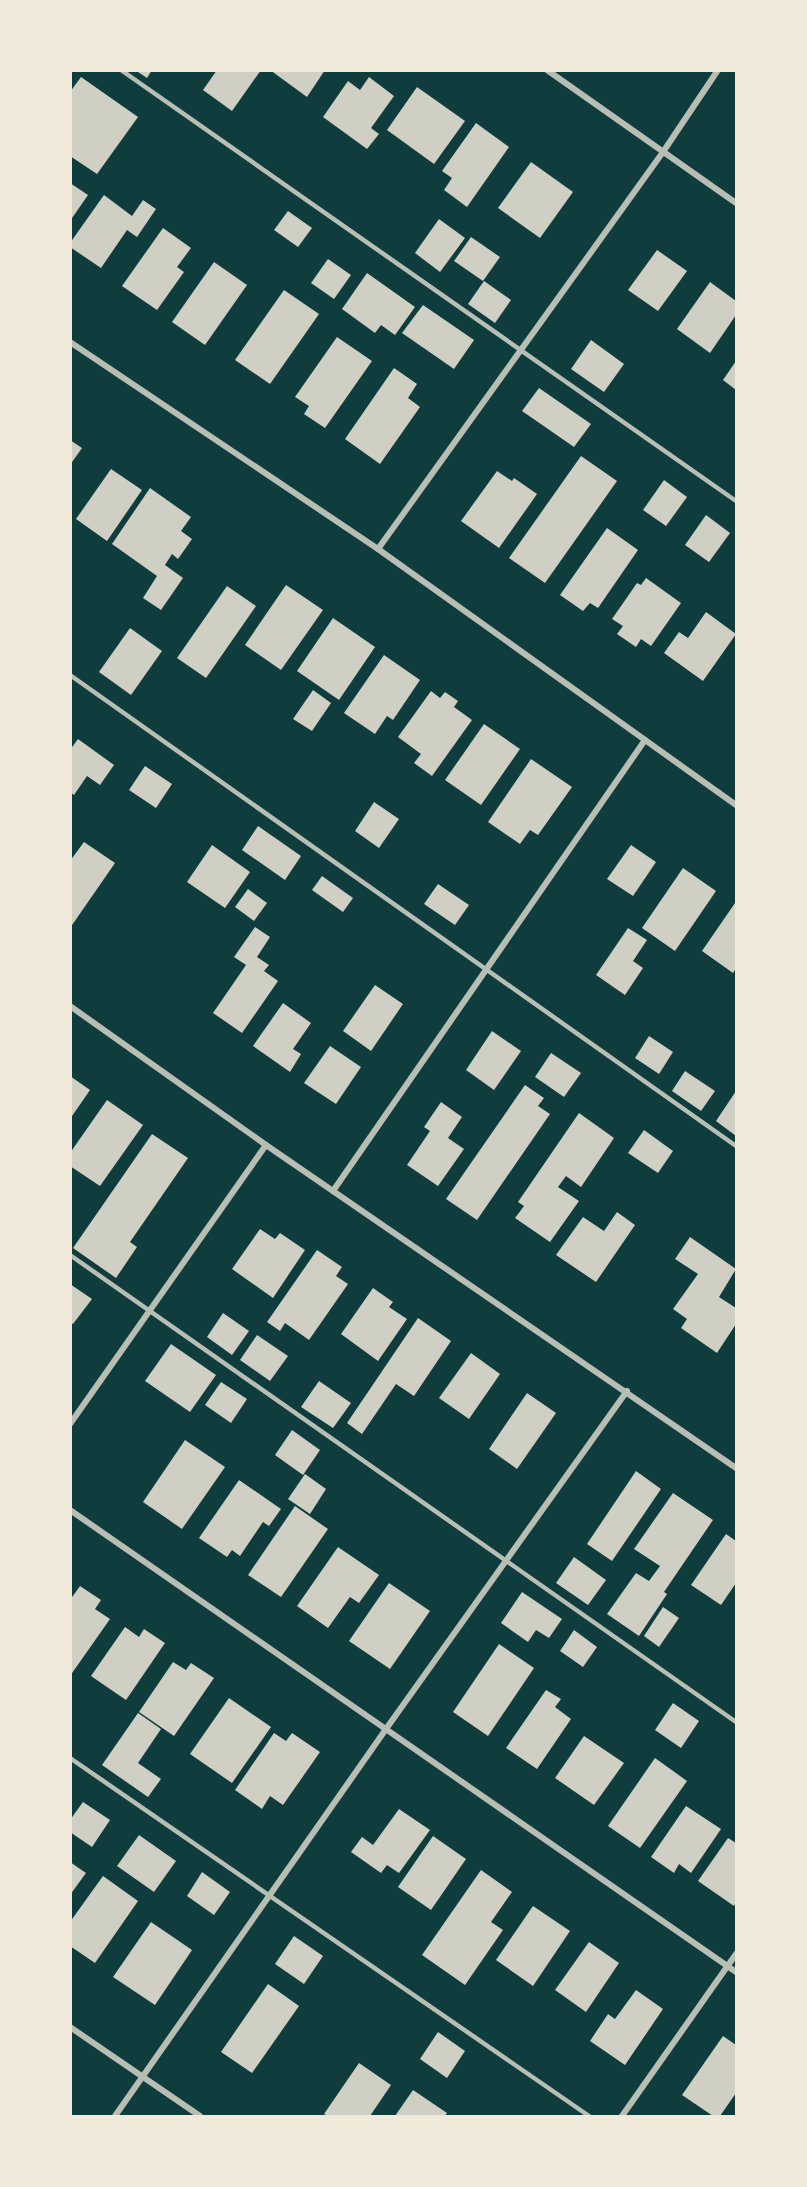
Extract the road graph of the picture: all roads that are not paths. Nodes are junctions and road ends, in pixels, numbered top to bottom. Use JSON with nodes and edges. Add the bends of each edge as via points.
{"nodes":[{"id":1,"x":121,"y":70,"type":"edge"},
{"id":2,"x":547,"y":70,"type":"edge"},
{"id":3,"x":718,"y":70,"type":"edge"},
{"id":4,"x":663,"y":152,"type":"junction"},
{"id":5,"x":736,"y":203,"type":"edge"},
{"id":6,"x":70,"y":342,"type":"edge"},
{"id":7,"x":520,"y":350,"type":"junction"},
{"id":8,"x":736,"y":501,"type":"edge"},
{"id":9,"x":378,"y":549,"type":"junction"},
{"id":10,"x":70,"y":675,"type":"edge"},
{"id":11,"x":645,"y":740,"type":"junction"},
{"id":12,"x":736,"y":805,"type":"edge"},
{"id":13,"x":486,"y":969,"type":"junction"},
{"id":14,"x":70,"y":1006,"type":"edge"},
{"id":15,"x":266,"y":1145,"type":"junction"},
{"id":16,"x":736,"y":1146,"type":"edge"},
{"id":17,"x":333,"y":1191,"type":"junction"},
{"id":18,"x":70,"y":1255,"type":"edge"},
{"id":19,"x":149,"y":1312,"type":"junction"},
{"id":20,"x":627,"y":1391,"type":"junction"},
{"id":21,"x":70,"y":1424,"type":"edge"},
{"id":22,"x":736,"y":1468,"type":"edge"},
{"id":23,"x":70,"y":1510,"type":"edge"},
{"id":24,"x":507,"y":1560,"type":"junction"},
{"id":25,"x":736,"y":1722,"type":"edge"},
{"id":26,"x":386,"y":1729,"type":"junction"},
{"id":27,"x":70,"y":1758,"type":"edge"},
{"id":28,"x":270,"y":1895,"type":"junction"},
{"id":29,"x":736,"y":1954,"type":"edge"},
{"id":30,"x":728,"y":1966,"type":"junction"},
{"id":31,"x":736,"y":1972,"type":"edge"},
{"id":32,"x":70,"y":2027,"type":"edge"},
{"id":33,"x":143,"y":2077,"type":"junction"},
{"id":34,"x":115,"y":2116,"type":"edge"},
{"id":35,"x":200,"y":2116,"type":"edge"},
{"id":36,"x":590,"y":2116,"type":"edge"},
{"id":37,"x":622,"y":2116,"type":"edge"}],
"edges":[{"from":1,"to":7,"type":"lane"},
{"from":2,"to":4,"type":"street"},
{"from":3,"to":4,"type":"street"},
{"from":4,"to":5,"type":"street"},
{"from":4,"to":7,"type":"street"},
{"from":6,"to":9,"type":"street"},
{"from":7,"to":8,"type":"lane"},
{"from":7,"to":9,"type":"street"},
{"from":9,"to":11,"type":"street"},
{"from":10,"to":13,"type":"lane"},
{"from":11,"to":12,"type":"street"},
{"from":11,"to":13,"type":"street"},
{"from":13,"to":16,"type":"lane"},
{"from":13,"to":17,"type":"street"},
{"from":14,"to":15,"type":"street"},
{"from":15,"to":17,"type":"street"},
{"from":15,"to":19,"type":"street"},
{"from":17,"to":20,"type":"street"},
{"from":18,"to":19,"type":"lane"},
{"from":19,"to":21,"type":"street"},
{"from":19,"to":24,"type":"lane"},
{"from":20,"to":22,"type":"street"},
{"from":20,"to":24,"type":"street"},
{"from":23,"to":26,"type":"street"},
{"from":24,"to":25,"type":"lane"},
{"from":24,"to":26,"type":"street"},
{"from":26,"to":28,"type":"street"},
{"from":26,"to":30,"type":"street"},
{"from":27,"to":28,"type":"lane"},
{"from":28,"to":33,"type":"street"},
{"from":28,"to":36,"type":"lane"},
{"from":29,"to":30,"type":"street"},
{"from":30,"to":31,"type":"street"},
{"from":30,"to":37,"type":"street"},
{"from":32,"to":33,"type":"street"},
{"from":33,"to":34,"type":"street"},
{"from":33,"to":35,"type":"street"}]}
